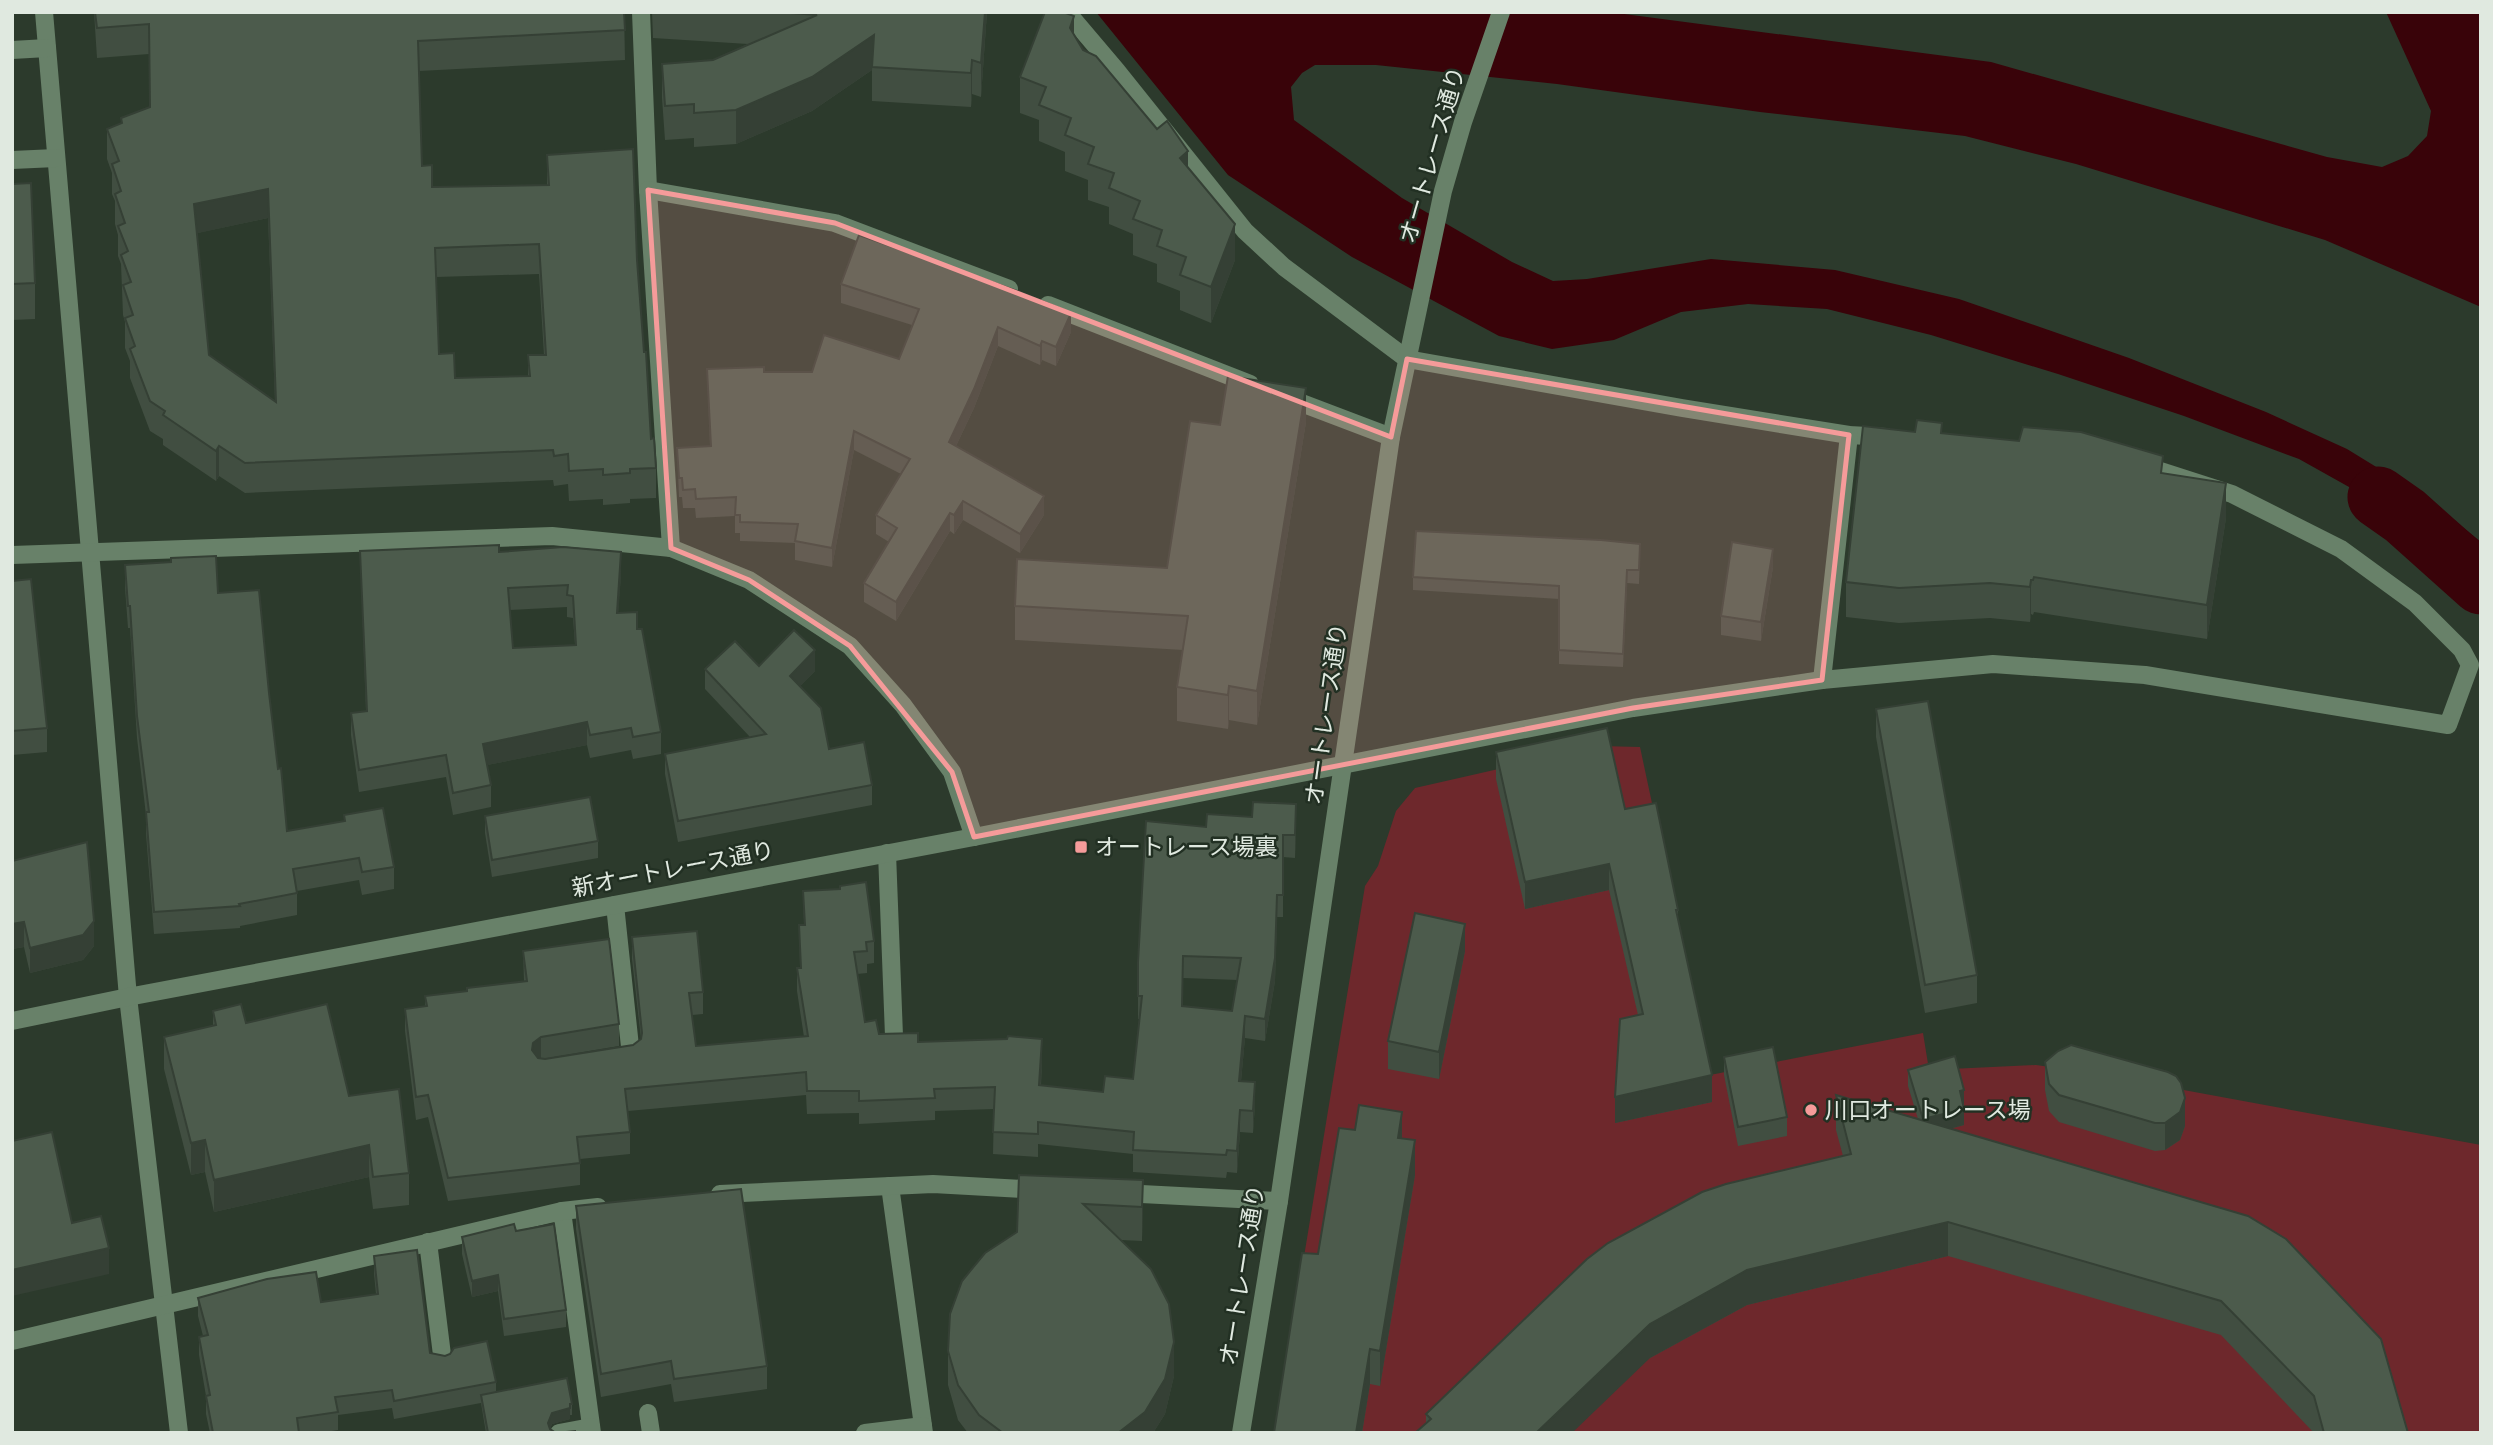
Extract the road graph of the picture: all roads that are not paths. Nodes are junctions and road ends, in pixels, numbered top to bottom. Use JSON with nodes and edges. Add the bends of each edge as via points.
{"nodes":[{"id":1,"x":44,"y":12,"type":"edge"},
{"id":2,"x":641,"y":12,"type":"edge"},
{"id":3,"x":1067,"y":12,"type":"edge"},
{"id":4,"x":1501,"y":12,"type":"edge"},
{"id":5,"x":47,"y":48,"type":"junction"},
{"id":6,"x":12,"y":50,"type":"edge"},
{"id":7,"x":56,"y":158,"type":"junction"},
{"id":8,"x":12,"y":160,"type":"edge"},
{"id":9,"x":648,"y":190,"type":"junction"},
{"id":10,"x":1407,"y":359,"type":"junction"},
{"id":11,"x":1849,"y":435,"type":"junction"},
{"id":12,"x":1391,"y":437,"type":"junction"},
{"id":13,"x":1901,"y":438,"type":"edge"},
{"id":14,"x":2131,"y":461,"type":"edge"},
{"id":15,"x":671,"y":548,"type":"junction"},
{"id":16,"x":90,"y":551,"type":"junction"},
{"id":17,"x":12,"y":555,"type":"edge"},
{"id":18,"x":1822,"y":680,"type":"junction"},
{"id":19,"x":1343,"y":766,"type":"junction"},
{"id":20,"x":974,"y":837,"type":"junction"},
{"id":21,"x":887,"y":853,"type":"junction"},
{"id":22,"x":615,"y":905,"type":"junction"},
{"id":23,"x":128,"y":997,"type":"junction"},
{"id":24,"x":12,"y":1021,"type":"edge"},
{"id":25,"x":894,"y":1036,"type":"edge"},
{"id":26,"x":606,"y":1060,"type":"edge"},
{"id":27,"x":890,"y":1186,"type":"junction"},
{"id":28,"x":1058,"y":1190,"type":"edge"},
{"id":29,"x":1100,"y":1192,"type":"edge"},
{"id":30,"x":700,"y":1195,"type":"edge"},
{"id":31,"x":1279,"y":1201,"type":"junction"},
{"id":32,"x":617,"y":1204,"type":"edge"},
{"id":33,"x":562,"y":1211,"type":"junction"},
{"id":34,"x":428,"y":1242,"type":"junction"},
{"id":35,"x":163,"y":1305,"type":"junction"},
{"id":36,"x":12,"y":1340,"type":"edge"},
{"id":37,"x":443,"y":1363,"type":"edge"},
{"id":38,"x":648,"y":1413,"type":"dead end"},
{"id":39,"x":923,"y":1429,"type":"edge"},
{"id":40,"x":592,"y":1430,"type":"edge"},
{"id":41,"x":179,"y":1433,"type":"edge"},
{"id":42,"x":559,"y":1433,"type":"edge"},
{"id":43,"x":650,"y":1433,"type":"edge"},
{"id":44,"x":865,"y":1433,"type":"edge"},
{"id":45,"x":1241,"y":1433,"type":"edge"}],
"edges":[{"from":1,"to":5,"type":"street"},
{"from":2,"to":9,"type":"street"},
{"from":3,"to":10,"type":"street","via":[[1245,231],[1284,267]]},
{"from":4,"to":10,"type":"street","name":"オートレース通り","via":[[1443,191]]},
{"from":5,"to":6,"type":"street"},
{"from":5,"to":7,"type":"street"},
{"from":7,"to":8,"type":"street"},
{"from":7,"to":16,"type":"street"},
{"from":9,"to":12,"type":"street","via":[[835,223]]},
{"from":9,"to":15,"type":"street"},
{"from":10,"to":11,"type":"street"},
{"from":10,"to":12,"type":"street","name":"オートレース通り"},
{"from":11,"to":13,"type":"street"},
{"from":11,"to":18,"type":"street"},
{"from":12,"to":19,"type":"street","name":"オートレース通り"},
{"from":14,"to":18,"type":"street","name":"新オートレース通り","via":[[2232,494],[2341,549],[2415,603],[2462,650],[2470,665],[2448,725],[2145,675],[2007,664]]},
{"from":15,"to":16,"type":"street","via":[[552,536]]},
{"from":15,"to":20,"type":"street","via":[[749,580],[850,646],[904,705],[953,772]]},
{"from":16,"to":17,"type":"street"},
{"from":16,"to":23,"type":"street"},
{"from":18,"to":19,"type":"street","name":"新オートレース通り","via":[[1633,708]]},
{"from":19,"to":20,"type":"street","name":"新オートレース通り"},
{"from":19,"to":31,"type":"street","name":"オートレース通り"},
{"from":20,"to":21,"type":"street","name":"新オートレース通り"},
{"from":21,"to":22,"type":"street","name":"新オートレース通り"},
{"from":21,"to":25,"type":"street"},
{"from":22,"to":23,"type":"street","name":"新オートレース通り"},
{"from":22,"to":26,"type":"street","via":[[631,1056]]},
{"from":23,"to":24,"type":"street","name":"新オートレース通り"},
{"from":23,"to":35,"type":"street"},
{"from":27,"to":28,"type":"street"},
{"from":27,"to":30,"type":"street"},
{"from":27,"to":39,"type":"street"},
{"from":29,"to":31,"type":"street"},
{"from":31,"to":45,"type":"street","name":"オートレース通り"},
{"from":32,"to":33,"type":"street"},
{"from":33,"to":34,"type":"street"},
{"from":33,"to":40,"type":"street"},
{"from":34,"to":35,"type":"street"},
{"from":34,"to":37,"type":"street"},
{"from":35,"to":36,"type":"street"},
{"from":35,"to":41,"type":"street"},
{"from":38,"to":43,"type":"street"},
{"from":39,"to":44,"type":"street"},
{"from":40,"to":42,"type":"street"}]}
